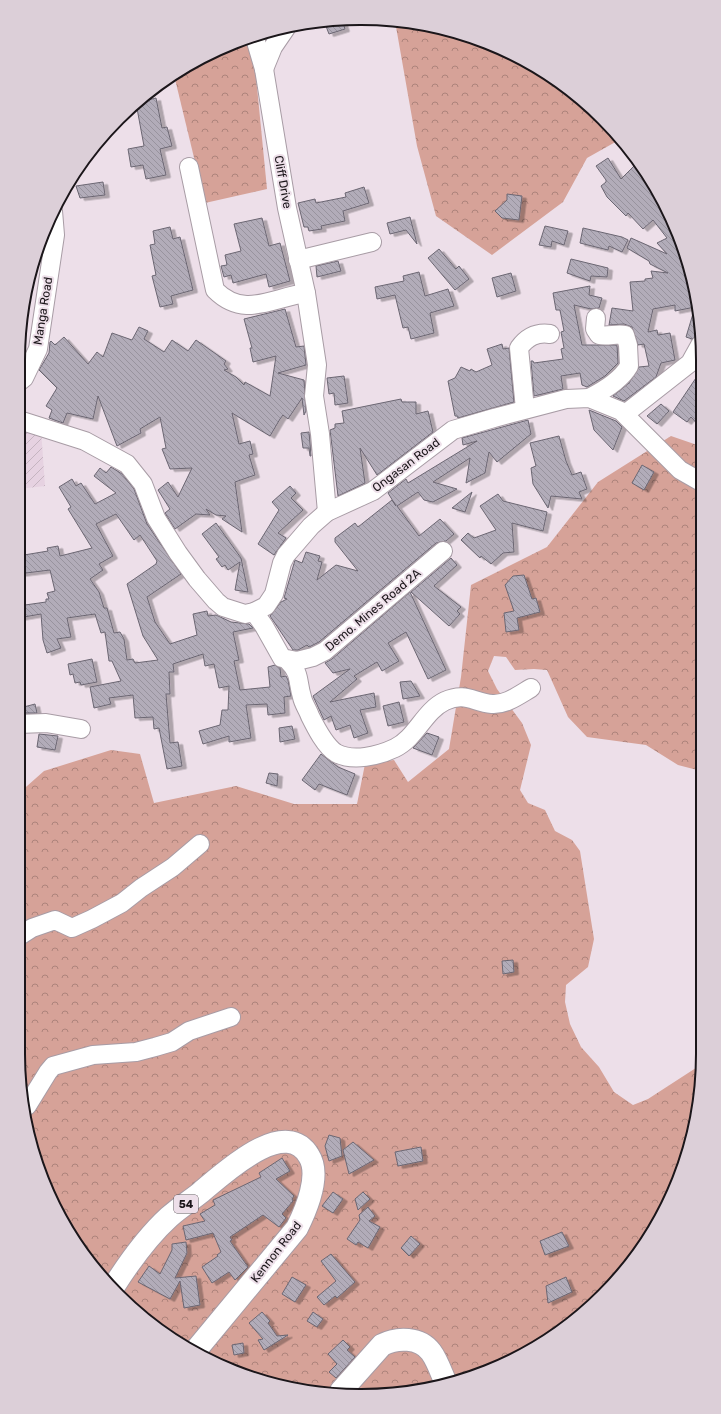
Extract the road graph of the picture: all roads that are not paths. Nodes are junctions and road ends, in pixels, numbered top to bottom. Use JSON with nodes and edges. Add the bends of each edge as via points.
{"nodes":[{"id":1,"x":282,"y":34,"type":"edge"},
{"id":2,"x":256,"y":42,"type":"edge"},
{"id":3,"x":264,"y":70,"type":"junction"},
{"id":4,"x":189,"y":167,"type":"dead end"},
{"id":5,"x":54,"y":225,"type":"edge"},
{"id":6,"x":372,"y":242,"type":"dead end"},
{"id":7,"x":298,"y":260,"type":"junction"},
{"id":8,"x":306,"y":293,"type":"junction"},
{"id":9,"x":596,"y":318,"type":"dead end"},
{"id":10,"x":550,"y":334,"type":"dead end"},
{"id":11,"x":696,"y":353,"type":"edge"},
{"id":12,"x":25,"y":376,"type":"edge"},
{"id":13,"x":589,"y":398,"type":"junction"},
{"id":14,"x":525,"y":409,"type":"junction"},
{"id":15,"x":625,"y":414,"type":"junction"},
{"id":16,"x":25,"y":422,"type":"edge"},
{"id":17,"x":696,"y":480,"type":"edge"},
{"id":18,"x":328,"y":512,"type":"junction"},
{"id":19,"x":443,"y":551,"type":"dead end"},
{"id":20,"x":254,"y":612,"type":"junction"},
{"id":21,"x":288,"y":661,"type":"junction"},
{"id":22,"x":531,"y":688,"type":"dead end"},
{"id":23,"x":25,"y":724,"type":"edge"},
{"id":24,"x":81,"y":730,"type":"dead end"},
{"id":25,"x":200,"y":844,"type":"dead end"},
{"id":26,"x":25,"y":932,"type":"edge"},
{"id":27,"x":231,"y":1017,"type":"dead end"},
{"id":28,"x":29,"y":1103,"type":"edge"},
{"id":29,"x":116,"y":1283,"type":"edge"},
{"id":30,"x":199,"y":1347,"type":"edge"},
{"id":31,"x":444,"y":1379,"type":"edge"},
{"id":32,"x":343,"y":1388,"type":"edge"}],
"edges":[{"from":1,"to":3,"type":"street","via":[[273,47]]},
{"from":2,"to":3,"type":"street","name":"Cliff Drive"},
{"from":3,"to":7,"type":"street","name":"Cliff Drive"},
{"from":4,"to":8,"type":"street","via":[[215,290],[222,298],[244,307]]},
{"from":5,"to":12,"type":"street","name":"Manga Road","via":[[55,235],[38,349]]},
{"from":6,"to":7,"type":"street"},
{"from":7,"to":8,"type":"street","name":"Cliff Drive"},
{"from":8,"to":18,"type":"street","name":"Cliff Drive","via":[[316,365],[314,396]]},
{"from":9,"to":13,"type":"street","via":[[595,329],[599,335],[625,335],[629,366],[617,380]]},
{"from":10,"to":14,"type":"street","via":[[536,334],[524,341],[520,348]]},
{"from":11,"to":15,"type":"street","via":[[690,363]]},
{"from":13,"to":14,"type":"street","name":"Ongasan Road","via":[[566,399]]},
{"from":13,"to":15,"type":"street","name":"Ongasan Road"},
{"from":14,"to":18,"type":"street","name":"Ongasan Road","via":[[453,430],[373,491]]},
{"from":15,"to":17,"type":"street","name":"Ongasan Road","via":[[680,470]]},
{"from":16,"to":20,"type":"street","via":[[85,441],[127,464],[143,484],[156,518],[178,553],[216,601],[234,612]]},
{"from":18,"to":20,"type":"street","name":"Ongasan Road","via":[[295,543],[282,563],[274,594],[266,606]]},
{"from":19,"to":21,"type":"street","name":"Demo. Mines Road 2A","via":[[325,651],[314,657]]},
{"from":20,"to":21,"type":"street","via":[[279,655]]},
{"from":21,"to":22,"type":"street","via":[[298,675],[302,698],[326,742],[335,752],[356,758],[374,756],[400,745],[435,707],[444,701],[462,696],[493,704],[501,703]]},
{"from":23,"to":24,"type":"street","via":[[46,723]]},
{"from":25,"to":26,"type":"street","via":[[173,867],[122,903],[92,920],[72,928],[55,920]]},
{"from":27,"to":28,"type":"street","via":[[189,1031],[172,1042],[142,1050],[93,1055],[53,1066]]},
{"from":29,"to":30,"type":"highway","name":"Kennon Road","number":"54","via":[[135,1254],[169,1216],[226,1172],[269,1144],[285,1141],[303,1146],[311,1158],[313,1173],[308,1207],[297,1228]]},
{"from":31,"to":32,"type":"highway","via":[[431,1352],[421,1343],[400,1339],[382,1345]]}]}
